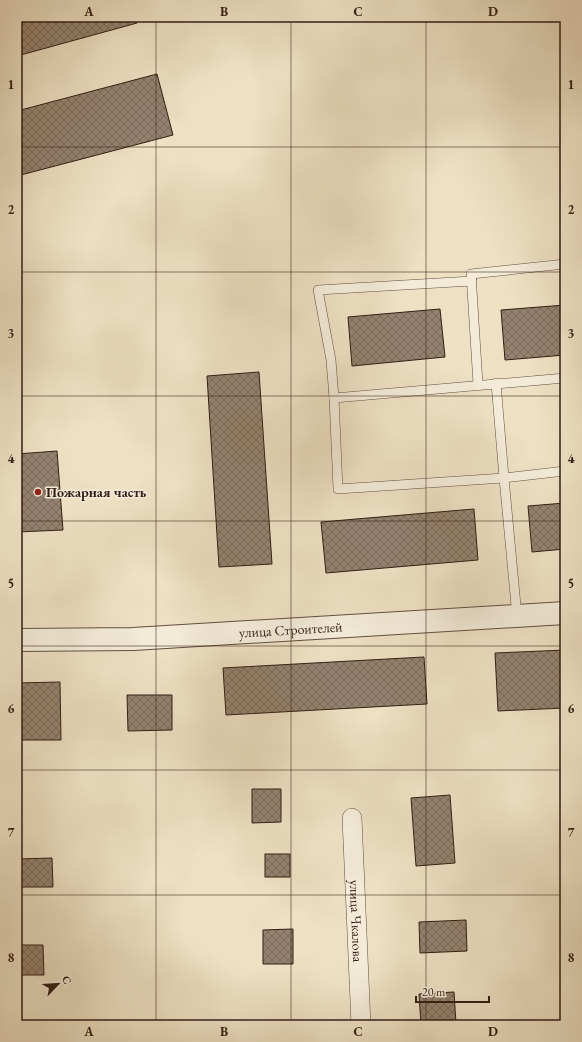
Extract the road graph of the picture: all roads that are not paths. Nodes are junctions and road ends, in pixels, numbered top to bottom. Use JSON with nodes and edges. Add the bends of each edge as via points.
{"nodes":[{"id":1,"x":565,"y":264,"type":"edge"},
{"id":2,"x":472,"y":281,"type":"junction"},
{"id":3,"x":565,"y":378,"type":"edge"},
{"id":4,"x":496,"y":383,"type":"junction"},
{"id":5,"x":478,"y":384,"type":"junction"},
{"id":6,"x":334,"y":398,"type":"junction"},
{"id":7,"x":565,"y":472,"type":"edge"},
{"id":8,"x":504,"y":478,"type":"junction"},
{"id":9,"x":565,"y":613,"type":"edge"},
{"id":10,"x":517,"y":616,"type":"junction"},
{"id":11,"x":17,"y":640,"type":"edge"},
{"id":12,"x":352,"y":818,"type":"dead end"},
{"id":13,"x":361,"y":1025,"type":"edge"}],
"edges":[{"from":1,"to":2,"type":"lane","via":[[471,274]]},
{"from":2,"to":5,"type":"lane"},
{"from":2,"to":6,"type":"lane","via":[[318,290],[331,360]]},
{"from":3,"to":4,"type":"lane"},
{"from":4,"to":5,"type":"lane"},
{"from":4,"to":8,"type":"lane"},
{"from":5,"to":6,"type":"lane"},
{"from":6,"to":8,"type":"lane","via":[[338,489]]},
{"from":7,"to":8,"type":"lane"},
{"from":8,"to":10,"type":"lane"},
{"from":9,"to":10,"type":"street","name":"улица Строителей"},
{"from":10,"to":11,"type":"street","name":"улица Строителей","via":[[133,639]]},
{"from":12,"to":13,"type":"street","name":"улица Чкалова"}]}
